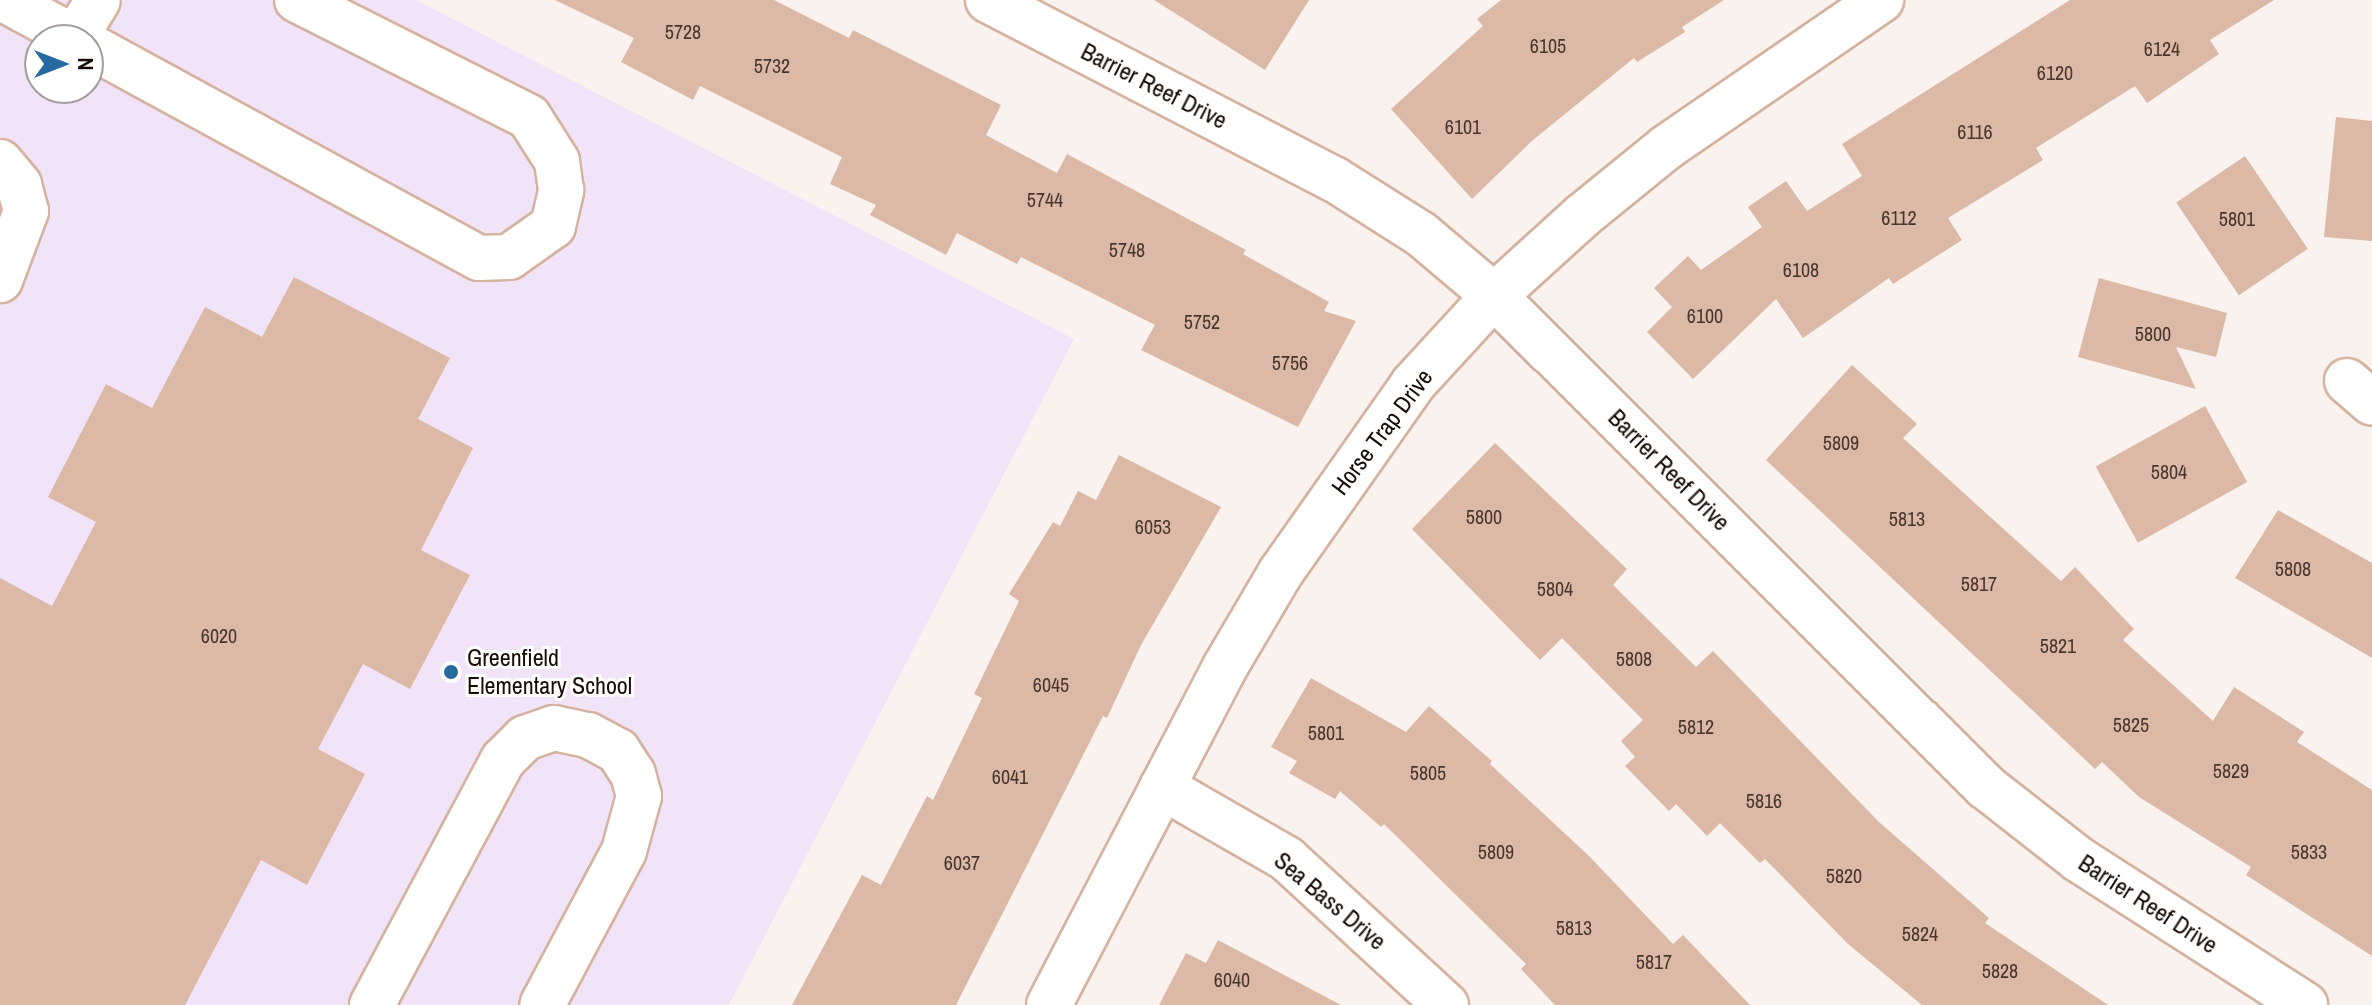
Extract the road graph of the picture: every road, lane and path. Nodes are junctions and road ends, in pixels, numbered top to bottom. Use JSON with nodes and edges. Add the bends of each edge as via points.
{"nodes":[{"id":1,"x":5,"y":0,"type":"edge"},
{"id":2,"x":98,"y":0,"type":"edge"},
{"id":3,"x":297,"y":0,"type":"edge"},
{"id":4,"x":988,"y":0,"type":"edge"},
{"id":5,"x":1881,"y":0,"type":"edge"},
{"id":6,"x":1048,"y":14,"type":"edge"},
{"id":7,"x":49,"y":24,"type":"edge"},
{"id":8,"x":88,"y":24,"type":"edge"},
{"id":9,"x":104,"y":54,"type":"edge"},
{"id":10,"x":0,"y":162,"type":"edge"},
{"id":11,"x":0,"y":280,"type":"edge"},
{"id":12,"x":1494,"y":296,"type":"junction"},
{"id":13,"x":1162,"y":787,"type":"junction"},
{"id":14,"x":372,"y":1005,"type":"edge"},
{"id":15,"x":542,"y":1005,"type":"edge"},
{"id":16,"x":1049,"y":1005,"type":"edge"},
{"id":17,"x":1446,"y":1005,"type":"edge"},
{"id":18,"x":2305,"y":1005,"type":"edge"}],
"edges":[{"from":1,"to":7,"type":"street"},
{"from":2,"to":8,"type":"street"},
{"from":3,"to":9,"type":"street","via":[[529,117],[557,161],[561,190],[553,226],[509,257],[479,258]]},
{"from":4,"to":6,"type":"street","name":"Barrier Reef Drive"},
{"from":5,"to":12,"type":"street","name":"Horse Trap Drive","via":[[1667,147]]},
{"from":6,"to":12,"type":"street","name":"Barrier Reef Drive","via":[[1421,234]]},
{"from":10,"to":11,"type":"street","via":[[19,185],[26,211]]},
{"from":12,"to":13,"type":"street","name":"Horse Trap Drive","via":[[1413,384],[1281,572]]},
{"from":12,"to":18,"type":"street","name":"Barrier Reef Drive","via":[[1986,787],[2078,859]]},
{"from":13,"to":16,"type":"street","name":"Horse Trap Drive"},
{"from":13,"to":17,"type":"street","name":"Sea Bass Drive","via":[[1287,859]]},
{"from":14,"to":15,"type":"street","via":[[503,760],[525,738],[554,728],[588,735],[618,751],[639,796],[624,851]]}]}
